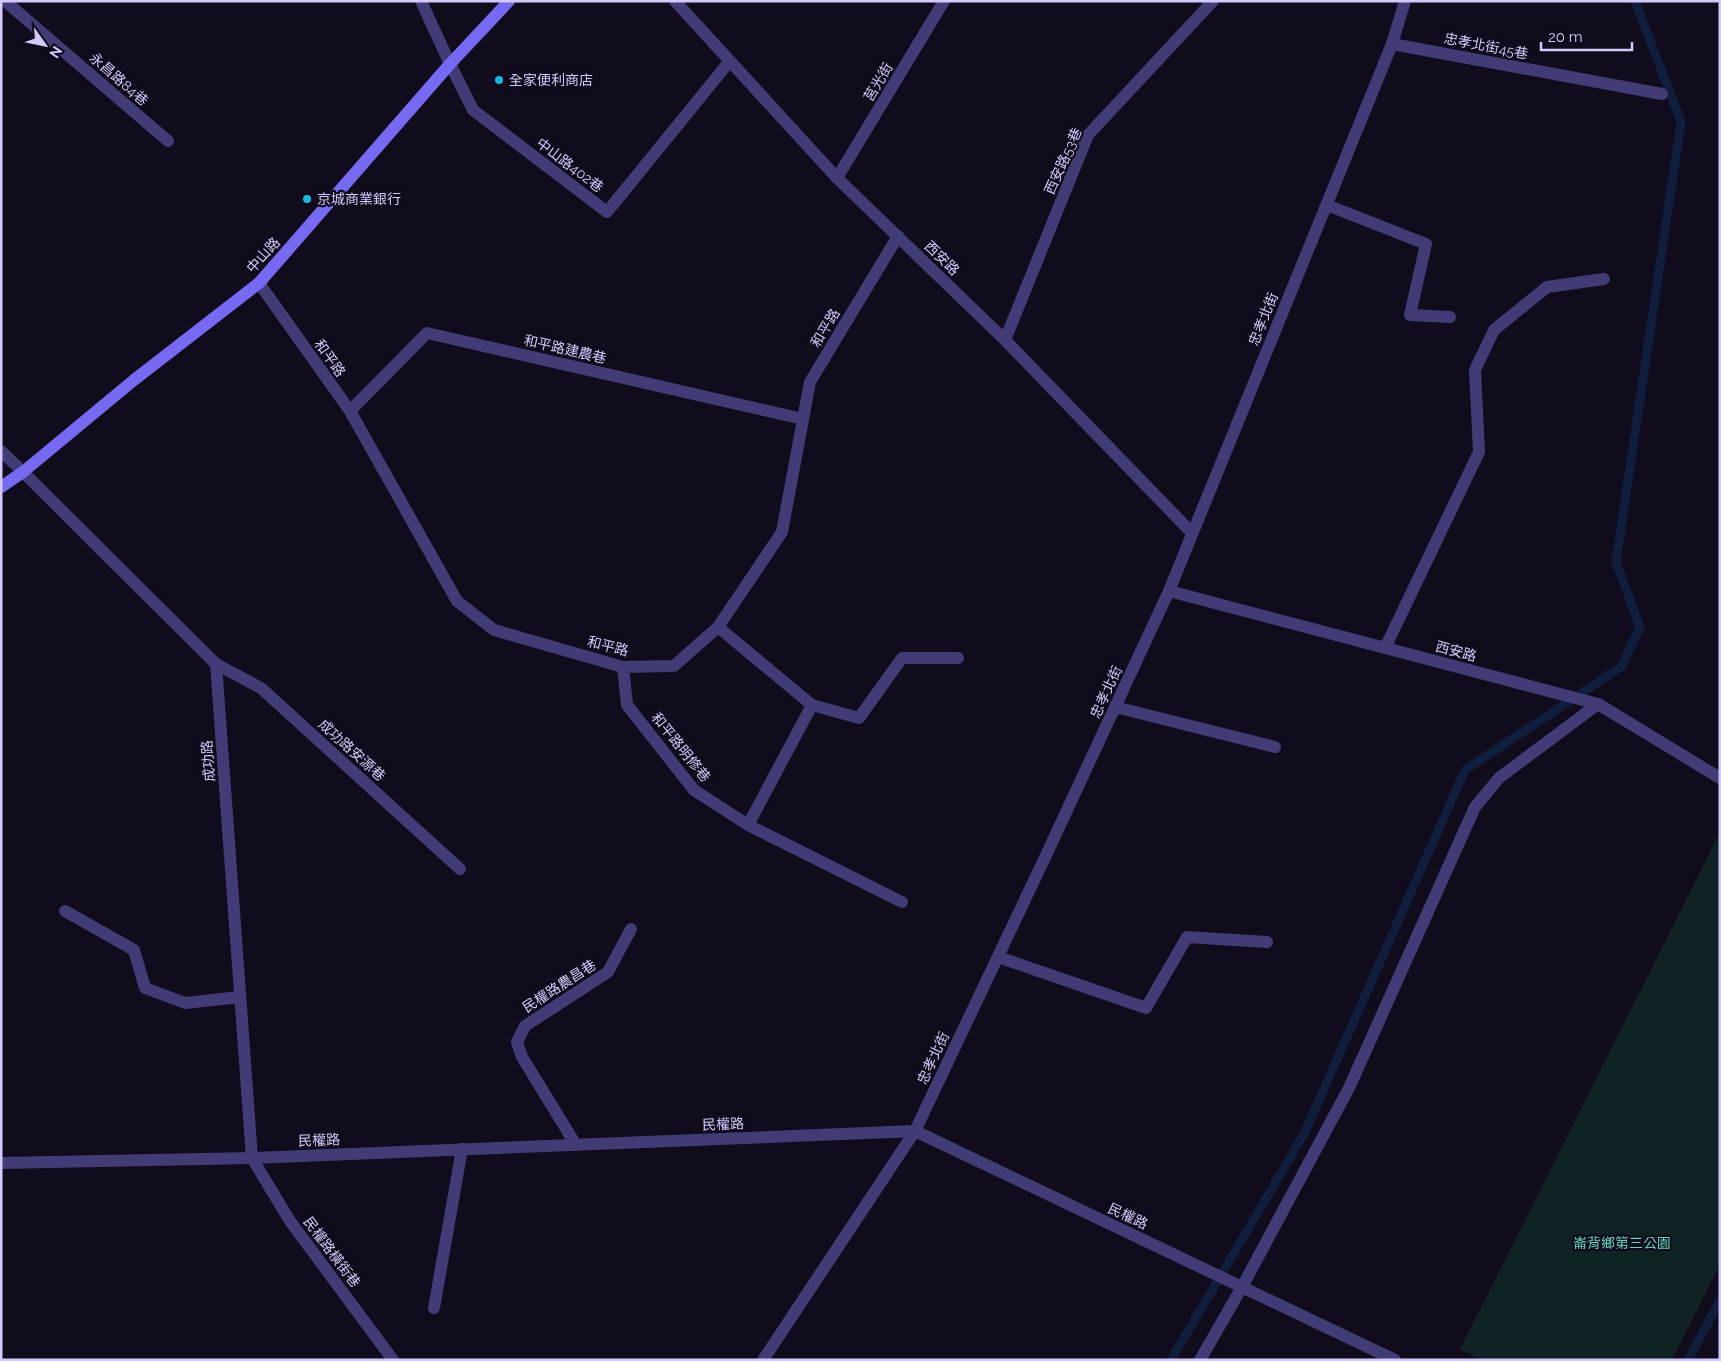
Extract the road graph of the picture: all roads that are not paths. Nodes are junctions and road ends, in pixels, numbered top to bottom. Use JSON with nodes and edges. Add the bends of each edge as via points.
{"nodes":[{"id":1,"x":5,"y":1,"type":"edge"},
{"id":2,"x":421,"y":1,"type":"edge"},
{"id":3,"x":509,"y":1,"type":"edge"},
{"id":4,"x":675,"y":1,"type":"edge"},
{"id":5,"x":944,"y":1,"type":"edge"},
{"id":6,"x":1213,"y":1,"type":"edge"},
{"id":7,"x":1403,"y":2,"type":"edge"},
{"id":8,"x":1392,"y":44,"type":"junction"},
{"id":9,"x":729,"y":62,"type":"junction"},
{"id":10,"x":450,"y":64,"type":"junction"},
{"id":11,"x":1662,"y":94,"type":"dead end"},
{"id":12,"x":168,"y":141,"type":"dead end"},
{"id":13,"x":837,"y":178,"type":"junction"},
{"id":14,"x":1327,"y":205,"type":"junction"},
{"id":15,"x":898,"y":236,"type":"junction"},
{"id":16,"x":1604,"y":279,"type":"dead end"},
{"id":17,"x":259,"y":283,"type":"junction"},
{"id":18,"x":1450,"y":317,"type":"dead end"},
{"id":19,"x":1006,"y":340,"type":"junction"},
{"id":20,"x":350,"y":412,"type":"junction"},
{"id":21,"x":803,"y":419,"type":"junction"},
{"id":22,"x":1,"y":451,"type":"edge"},
{"id":23,"x":23,"y":472,"type":"junction"},
{"id":24,"x":1,"y":487,"type":"edge"},
{"id":25,"x":1192,"y":533,"type":"junction"},
{"id":26,"x":1169,"y":591,"type":"junction"},
{"id":27,"x":718,"y":627,"type":"junction"},
{"id":28,"x":1385,"y":648,"type":"junction"},
{"id":29,"x":958,"y":658,"type":"dead end"},
{"id":30,"x":216,"y":664,"type":"junction"},
{"id":31,"x":623,"y":667,"type":"junction"},
{"id":32,"x":1594,"y":703,"type":"junction"},
{"id":33,"x":812,"y":704,"type":"junction"},
{"id":34,"x":1115,"y":707,"type":"junction"},
{"id":35,"x":1275,"y":747,"type":"dead end"},
{"id":36,"x":1720,"y":778,"type":"edge"},
{"id":37,"x":748,"y":825,"type":"junction"},
{"id":38,"x":460,"y":869,"type":"dead end"},
{"id":39,"x":902,"y":902,"type":"dead end"},
{"id":40,"x":65,"y":911,"type":"dead end"},
{"id":41,"x":631,"y":929,"type":"dead end"},
{"id":42,"x":1267,"y":942,"type":"dead end"},
{"id":43,"x":998,"y":957,"type":"junction"},
{"id":44,"x":240,"y":997,"type":"junction"},
{"id":45,"x":915,"y":1131,"type":"junction"},
{"id":46,"x":576,"y":1145,"type":"junction"},
{"id":47,"x":462,"y":1149,"type":"junction"},
{"id":48,"x":252,"y":1158,"type":"junction"},
{"id":49,"x":1,"y":1163,"type":"edge"},
{"id":50,"x":1242,"y":1287,"type":"junction"},
{"id":51,"x":434,"y":1308,"type":"dead end"},
{"id":52,"x":394,"y":1360,"type":"edge"},
{"id":53,"x":763,"y":1360,"type":"edge"},
{"id":54,"x":1200,"y":1360,"type":"edge"},
{"id":55,"x":1396,"y":1360,"type":"edge"}],
"edges":[{"from":1,"to":12,"type":"street","name":"永昌路84巷"},
{"from":2,"to":10,"type":"street"},
{"from":3,"to":10,"type":"main road","name":"中山路"},
{"from":4,"to":9,"type":"street","name":"西安路"},
{"from":5,"to":13,"type":"street","name":"莒光街"},
{"from":6,"to":19,"type":"street","name":"西安路53巷","via":[[1088,135]]},
{"from":7,"to":8,"type":"street","name":"忠孝北街"},
{"from":8,"to":11,"type":"street","name":"忠孝北街45巷"},
{"from":8,"to":14,"type":"street","name":"忠孝北街"},
{"from":9,"to":10,"type":"street","name":"中山路402巷","via":[[606,212],[473,110]]},
{"from":9,"to":13,"type":"street","name":"西安路"},
{"from":10,"to":17,"type":"main road","name":"中山路"},
{"from":13,"to":15,"type":"street","name":"西安路"},
{"from":14,"to":18,"type":"street","via":[[1426,244],[1410,315]]},
{"from":14,"to":25,"type":"street","name":"忠孝北街"},
{"from":15,"to":19,"type":"street","name":"西安路"},
{"from":15,"to":21,"type":"street","name":"和平路","via":[[810,382]]},
{"from":16,"to":28,"type":"street","via":[[1547,287],[1494,330],[1475,370],[1479,452]]},
{"from":17,"to":20,"type":"street","name":"和平路"},
{"from":17,"to":23,"type":"main road","name":"中山路"},
{"from":19,"to":25,"type":"street","name":"西安路"},
{"from":20,"to":21,"type":"street","name":"和平路建農巷","via":[[427,333]]},
{"from":20,"to":31,"type":"street","name":"和平路","via":[[457,601],[494,630]]},
{"from":21,"to":27,"type":"street","name":"和平路","via":[[782,532]]},
{"from":22,"to":23,"type":"street"},
{"from":23,"to":24,"type":"main road","name":"中山路"},
{"from":23,"to":30,"type":"street"},
{"from":25,"to":26,"type":"street","name":"忠孝北街"},
{"from":26,"to":28,"type":"street","name":"西安路"},
{"from":26,"to":34,"type":"street","name":"忠孝北街"},
{"from":27,"to":31,"type":"street","name":"和平路","via":[[674,666]]},
{"from":27,"to":33,"type":"street"},
{"from":28,"to":32,"type":"street","name":"西安路"},
{"from":29,"to":33,"type":"street","via":[[902,658],[859,718]]},
{"from":30,"to":38,"type":"street","name":"成功路安源巷","via":[[261,688]]},
{"from":30,"to":44,"type":"street","name":"成功路"},
{"from":31,"to":37,"type":"street","name":"和平路明修巷","via":[[628,705],[694,790]]},
{"from":32,"to":36,"type":"street","name":"西安路"},
{"from":32,"to":50,"type":"street","via":[[1499,778],[1475,807],[1349,1088]]},
{"from":33,"to":37,"type":"street"},
{"from":34,"to":35,"type":"street"},
{"from":34,"to":43,"type":"street","name":"忠孝北街"},
{"from":37,"to":39,"type":"street","name":"和平路明修巷"},
{"from":40,"to":44,"type":"street","via":[[134,950],[145,988],[185,1002]]},
{"from":41,"to":46,"type":"street","name":"民權路農昌巷","via":[[608,972],[525,1026],[517,1042],[522,1057]]},
{"from":42,"to":43,"type":"street","via":[[1186,937],[1146,1008]]},
{"from":43,"to":45,"type":"street","name":"忠孝北街"},
{"from":44,"to":48,"type":"street","name":"成功路"},
{"from":45,"to":46,"type":"street","name":"民權路"},
{"from":45,"to":50,"type":"street","name":"民權路"},
{"from":45,"to":53,"type":"street","name":"忠孝北街"},
{"from":46,"to":47,"type":"street","name":"民權路"},
{"from":47,"to":48,"type":"street","name":"民權路"},
{"from":47,"to":51,"type":"street"},
{"from":48,"to":49,"type":"street","name":"民權路"},
{"from":48,"to":52,"type":"street","name":"民權路橫街巷","via":[[290,1221]]},
{"from":50,"to":54,"type":"street"},
{"from":50,"to":55,"type":"street","name":"民權路"}]}
